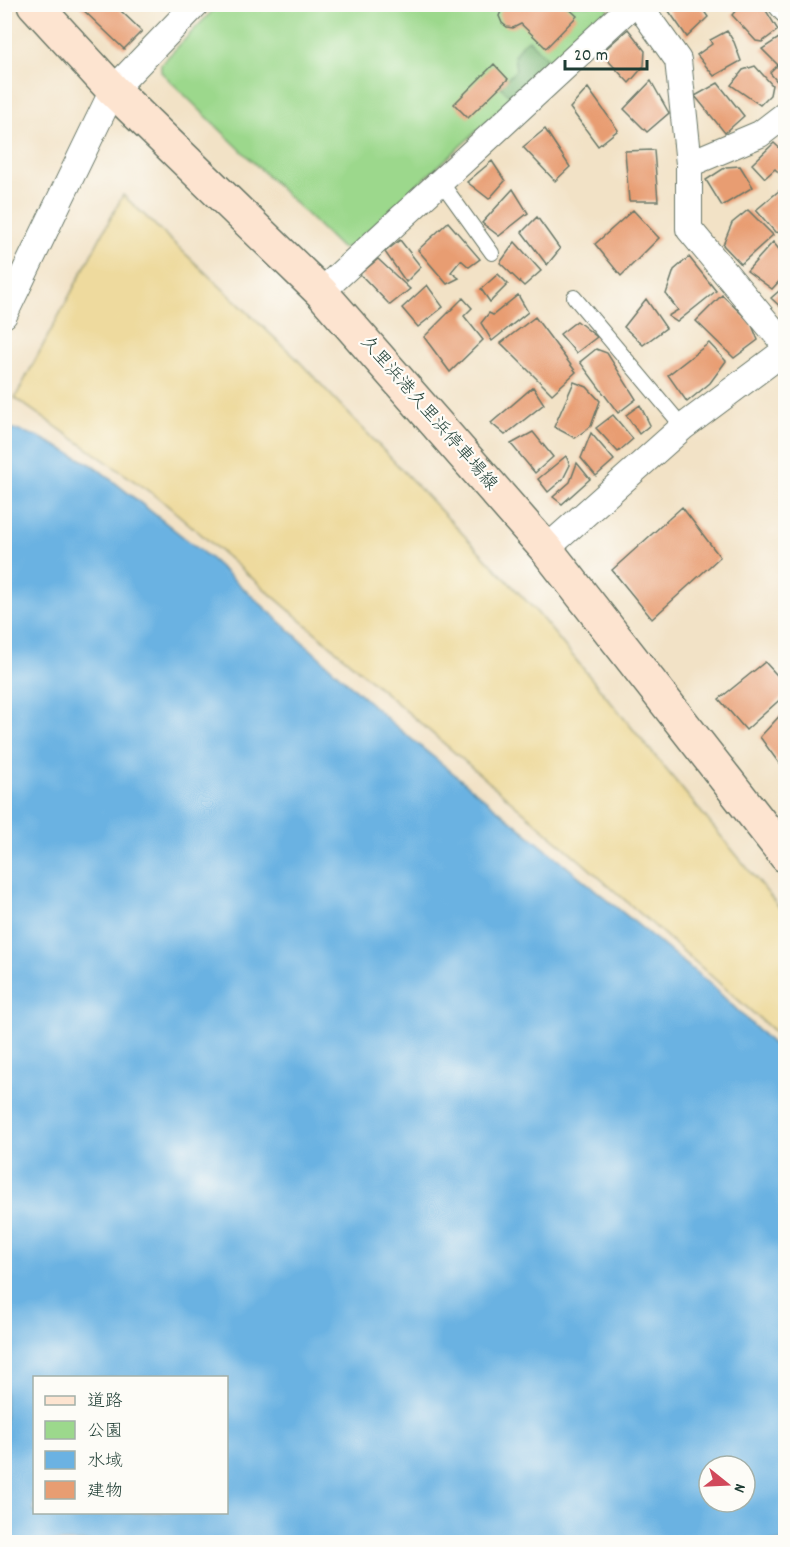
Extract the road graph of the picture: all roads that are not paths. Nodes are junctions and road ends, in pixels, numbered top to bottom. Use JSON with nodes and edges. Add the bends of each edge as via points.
{"nodes":[{"id":1,"x":34,"y":4,"type":"edge"},
{"id":2,"x":196,"y":4,"type":"edge"},
{"id":3,"x":633,"y":4,"type":"edge"},
{"id":4,"x":638,"y":4,"type":"edge"},
{"id":5,"x":781,"y":4,"type":"edge"},
{"id":6,"x":786,"y":10,"type":"edge"},
{"id":7,"x":112,"y":90,"type":"junction"},
{"id":8,"x":786,"y":114,"type":"edge"},
{"id":9,"x":689,"y":164,"type":"junction"},
{"id":10,"x":441,"y":182,"type":"junction"},
{"id":11,"x":492,"y":254,"type":"dead end"},
{"id":12,"x":321,"y":292,"type":"junction"},
{"id":13,"x":574,"y":297,"type":"dead end"},
{"id":14,"x":4,"y":315,"type":"edge"},
{"id":15,"x":786,"y":348,"type":"edge"},
{"id":16,"x":682,"y":427,"type":"junction"},
{"id":17,"x":546,"y":549,"type":"junction"},
{"id":18,"x":786,"y":856,"type":"edge"}],
"edges":[{"from":1,"to":7,"type":"main road","name":"久里浜港久里浜停車場線"},
{"from":2,"to":7,"type":"street"},
{"from":3,"to":10,"type":"street"},
{"from":4,"to":9,"type":"street","via":[[678,60]]},
{"from":5,"to":6,"type":"street"},
{"from":7,"to":12,"type":"main road","name":"久里浜港久里浜停車場線"},
{"from":7,"to":14,"type":"street"},
{"from":8,"to":9,"type":"street","via":[[760,134]]},
{"from":9,"to":15,"type":"street","via":[[689,229]]},
{"from":10,"to":11,"type":"lane"},
{"from":10,"to":12,"type":"street"},
{"from":12,"to":17,"type":"main road","name":"久里浜港久里浜停車場線"},
{"from":13,"to":16,"type":"lane"},
{"from":15,"to":16,"type":"street"},
{"from":16,"to":17,"type":"street"},
{"from":17,"to":18,"type":"main road","name":"久里浜港久里浜停車場線"}]}
